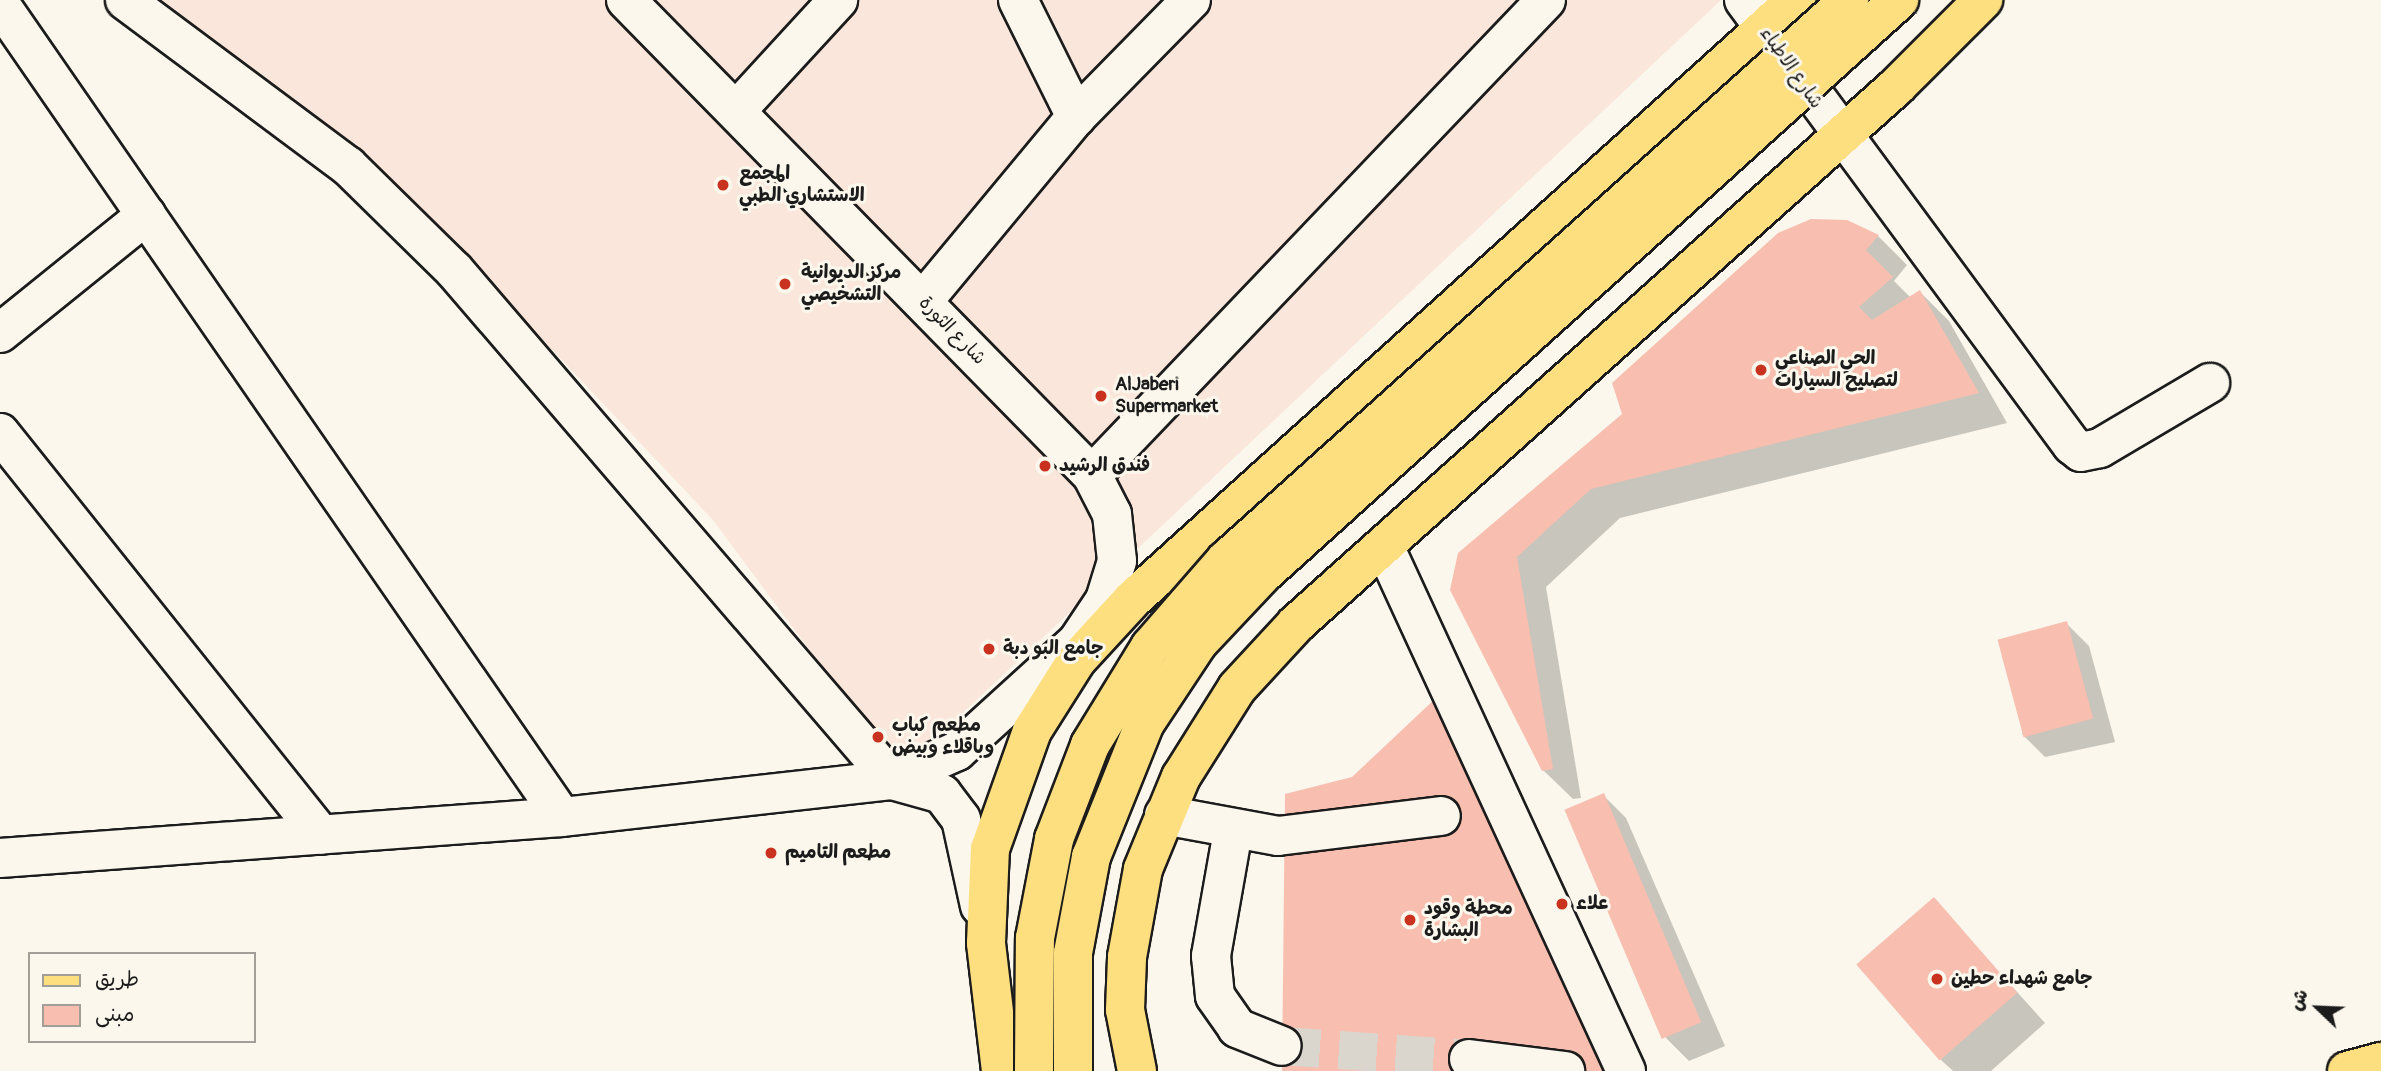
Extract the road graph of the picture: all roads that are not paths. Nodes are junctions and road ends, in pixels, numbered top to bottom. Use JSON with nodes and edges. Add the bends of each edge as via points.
{"nodes":[{"id":1,"x":125,"y":0,"type":"edge"},
{"id":2,"x":626,"y":0,"type":"edge"},
{"id":3,"x":838,"y":0,"type":"edge"},
{"id":4,"x":1018,"y":0,"type":"edge"},
{"id":5,"x":1191,"y":0,"type":"edge"},
{"id":6,"x":1546,"y":0,"type":"edge"},
{"id":7,"x":1796,"y":0,"type":"edge"},
{"id":8,"x":1849,"y":0,"type":"edge"},
{"id":9,"x":1899,"y":0,"type":"edge"},
{"id":10,"x":1983,"y":0,"type":"edge"},
{"id":11,"x":0,"y":4,"type":"edge"},
{"id":12,"x":1754,"y":14,"type":"edge"},
{"id":13,"x":736,"y":111,"type":"junction"},
{"id":14,"x":1076,"y":117,"type":"junction"},
{"id":15,"x":1839,"y":136,"type":"junction"},
{"id":16,"x":146,"y":215,"type":"junction"},
{"id":17,"x":923,"y":301,"type":"junction"},
{"id":18,"x":0,"y":333,"type":"edge"},
{"id":19,"x":2210,"y":383,"type":"dead end"},
{"id":20,"x":0,"y":433,"type":"edge"},
{"id":21,"x":1093,"y":475,"type":"junction"},
{"id":22,"x":1384,"y":546,"type":"junction"},
{"id":23,"x":1133,"y":599,"type":"junction"},
{"id":24,"x":1077,"y":639,"type":"junction"},
{"id":25,"x":1053,"y":695,"type":"junction"},
{"id":26,"x":892,"y":780,"type":"junction"},
{"id":27,"x":1164,"y":815,"type":"junction"},
{"id":28,"x":1441,"y":816,"type":"dead end"},
{"id":29,"x":562,"y":817,"type":"junction"},
{"id":30,"x":1233,"y":831,"type":"junction"},
{"id":31,"x":321,"y":835,"type":"junction"},
{"id":32,"x":0,"y":858,"type":"edge"},
{"id":33,"x":986,"y":943,"type":"junction"},
{"id":34,"x":1282,"y":1046,"type":"tunnel mouth"},
{"id":35,"x":1469,"y":1059,"type":"tunnel mouth"},
{"id":36,"x":2381,"y":1062,"type":"edge"},
{"id":37,"x":1002,"y":1071,"type":"edge"},
{"id":38,"x":1034,"y":1071,"type":"edge"},
{"id":39,"x":1073,"y":1071,"type":"edge"},
{"id":40,"x":1137,"y":1071,"type":"edge"},
{"id":41,"x":1565,"y":1071,"type":"edge"},
{"id":42,"x":1626,"y":1071,"type":"edge"},
{"id":43,"x":2347,"y":1071,"type":"edge"}],
"edges":[{"from":1,"to":26,"type":"street","via":[[348,166],[454,270]]},
{"from":2,"to":13,"type":"street","name":"شارع الثورة"},
{"from":3,"to":13,"type":"street"},
{"from":4,"to":14,"type":"street"},
{"from":5,"to":14,"type":"street"},
{"from":6,"to":21,"type":"street"},
{"from":7,"to":12,"type":"main road"},
{"from":8,"to":38,"type":"main road","bridge":true,"via":[[1226,560],[1150,647],[1090,746],[1054,839],[1035,938]]},
{"from":9,"to":39,"type":"main road","bridge":true,"via":[[1263,573],[1198,643],[1145,723],[1091,857],[1073,953]]},
{"from":10,"to":15,"type":"main road"},
{"from":11,"to":16,"type":"street"},
{"from":12,"to":15,"type":"street","name":"شارع الاطباء"},
{"from":12,"to":23,"type":"main road"},
{"from":13,"to":17,"type":"street","name":"شارع الثورة"},
{"from":14,"to":17,"type":"street"},
{"from":15,"to":19,"type":"street","name":"شارع الاطباء","via":[[2081,452],[2100,449]]},
{"from":15,"to":22,"type":"main road"},
{"from":16,"to":18,"type":"street"},
{"from":16,"to":29,"type":"street"},
{"from":17,"to":21,"type":"street","name":"شارع الثورة"},
{"from":20,"to":31,"type":"street"},
{"from":21,"to":24,"type":"street","name":"شارع الثورة","via":[[1112,514],[1117,561],[1105,600]]},
{"from":22,"to":27,"type":"main road","via":[[1296,624],[1237,688]]},
{"from":22,"to":42,"type":"street"},
{"from":23,"to":24,"type":"street"},
{"from":23,"to":25,"type":"main road"},
{"from":24,"to":25,"type":"street"},
{"from":24,"to":26,"type":"street","via":[[957,751]]},
{"from":25,"to":33,"type":"main road","via":[[1015,769],[990,849]]},
{"from":26,"to":29,"type":"street"},
{"from":26,"to":33,"type":"street","via":[[942,794],[961,819]]},
{"from":27,"to":30,"type":"street"},
{"from":27,"to":40,"type":"main road","via":[[1143,869],[1127,957],[1125,1010]]},
{"from":28,"to":30,"type":"street","via":[[1294,835]]},
{"from":29,"to":31,"type":"street"},
{"from":30,"to":34,"type":"street","via":[[1212,956],[1215,996],[1237,1028]]},
{"from":31,"to":32,"type":"street"},
{"from":33,"to":37,"type":"main road"},
{"from":35,"to":41,"type":"street"},
{"from":36,"to":43,"type":"main road"}]}
